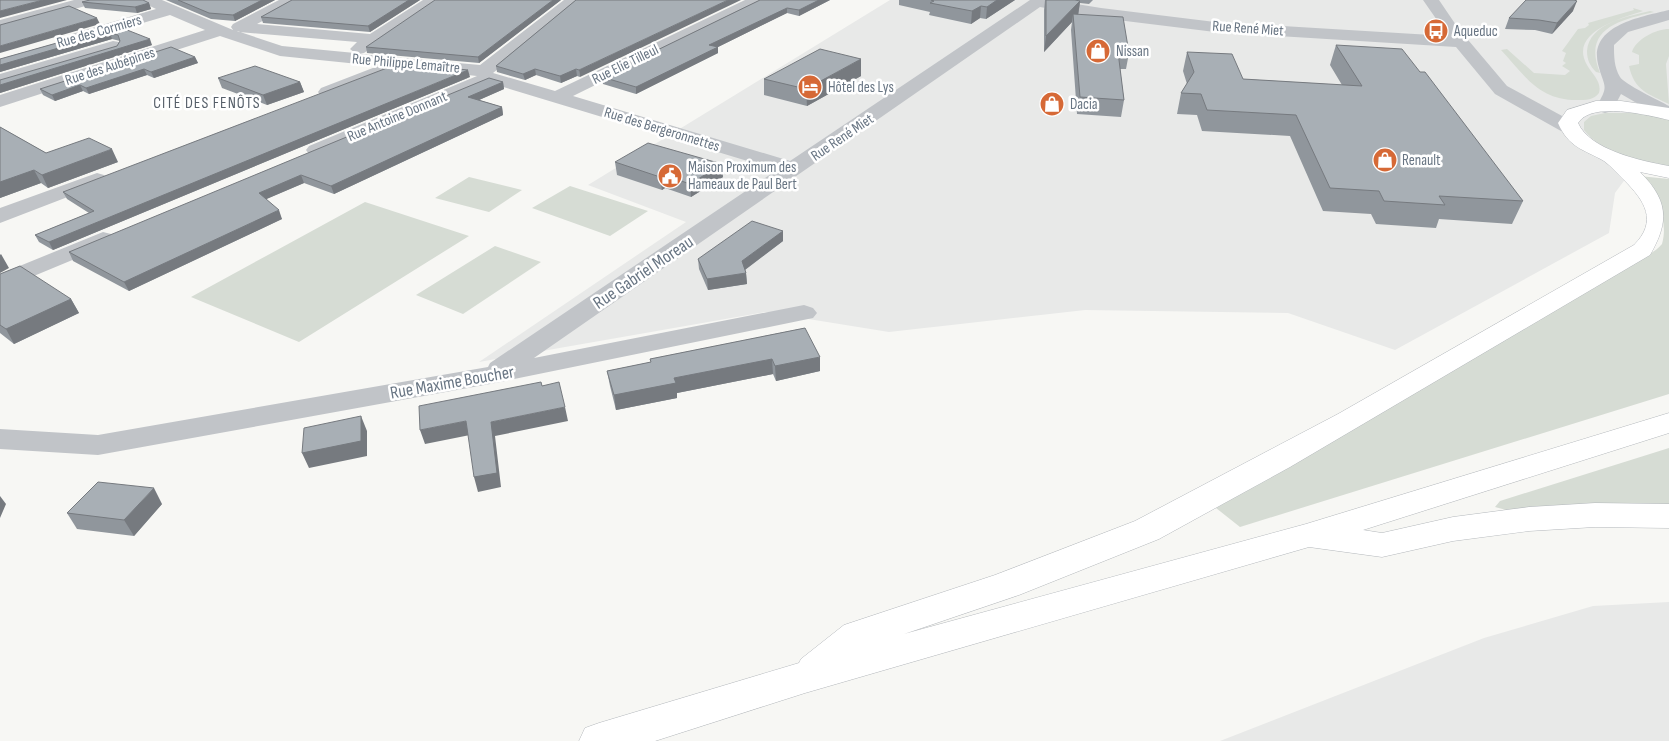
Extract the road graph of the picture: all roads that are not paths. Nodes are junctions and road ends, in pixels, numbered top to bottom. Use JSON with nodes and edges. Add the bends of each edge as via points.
{"nodes":[{"id":1,"x":91,"y":0,"type":"edge"},
{"id":2,"x":149,"y":0,"type":"edge"},
{"id":3,"x":290,"y":0,"type":"edge"},
{"id":4,"x":433,"y":0,"type":"edge"},
{"id":5,"x":573,"y":0,"type":"edge"},
{"id":6,"x":757,"y":0,"type":"edge"},
{"id":7,"x":1431,"y":0,"type":"edge"},
{"id":8,"x":1031,"y":1,"type":"edge"},
{"id":9,"x":169,"y":10,"type":"junction"},
{"id":10,"x":1669,"y":15,"type":"edge"},
{"id":11,"x":198,"y":22,"type":"junction"},
{"id":12,"x":0,"y":25,"type":"edge"},
{"id":13,"x":176,"y":27,"type":"dead end"},
{"id":14,"x":239,"y":27,"type":"junction"},
{"id":15,"x":220,"y":31,"type":"junction"},
{"id":16,"x":373,"y":38,"type":"junction"},
{"id":17,"x":66,"y":40,"type":"edge"},
{"id":18,"x":130,"y":41,"type":"edge"},
{"id":19,"x":1461,"y":42,"type":"junction"},
{"id":20,"x":344,"y":58,"type":"junction"},
{"id":21,"x":400,"y":63,"type":"junction"},
{"id":22,"x":486,"y":74,"type":"junction"},
{"id":23,"x":1515,"y":78,"type":"dead end"},
{"id":24,"x":0,"y":80,"type":"edge"},
{"id":25,"x":1615,"y":83,"type":"junction"},
{"id":26,"x":559,"y":96,"type":"junction"},
{"id":27,"x":310,"y":98,"type":"edge"},
{"id":28,"x":0,"y":101,"type":"edge"},
{"id":29,"x":1605,"y":107,"type":"junction"},
{"id":30,"x":1584,"y":110,"type":"junction"},
{"id":31,"x":1669,"y":114,"type":"edge"},
{"id":32,"x":1568,"y":127,"type":"junction"},
{"id":33,"x":1611,"y":156,"type":"junction"},
{"id":34,"x":299,"y":157,"type":"edge"},
{"id":35,"x":795,"y":169,"type":"junction"},
{"id":36,"x":117,"y":172,"type":"edge"},
{"id":37,"x":1669,"y":172,"type":"edge"},
{"id":38,"x":0,"y":216,"type":"edge"},
{"id":39,"x":118,"y":233,"type":"edge"},
{"id":40,"x":0,"y":283,"type":"edge"},
{"id":41,"x":804,"y":313,"type":"dead end"},
{"id":42,"x":490,"y":376,"type":"junction"},
{"id":43,"x":1669,"y":423,"type":"edge"},
{"id":44,"x":0,"y":439,"type":"edge"},
{"id":45,"x":1669,"y":516,"type":"edge"},
{"id":46,"x":1306,"y":536,"type":"junction"},
{"id":47,"x":805,"y":677,"type":"junction"},
{"id":48,"x":599,"y":741,"type":"edge"}],
"edges":[{"from":1,"to":12,"type":"street"},
{"from":2,"to":9,"type":"street"},
{"from":3,"to":14,"type":"street"},
{"from":4,"to":16,"type":"street","name":"Rue Philippe Lemaître"},
{"from":5,"to":22,"type":"street","name":"Rue Antoine Donnant"},
{"from":6,"to":26,"type":"street","name":"Rue Elie Tilleul"},
{"from":7,"to":19,"type":"street"},
{"from":8,"to":19,"type":"street","name":"Rue René Miet","via":[[1215,26]]},
{"from":8,"to":35,"type":"street","name":"Rue René Miet"},
{"from":9,"to":11,"type":"street"},
{"from":9,"to":17,"type":"street","name":"Rue des Cormiers"},
{"from":10,"to":25,"type":"street","via":[[1622,29],[1606,44],[1607,65]]},
{"from":11,"to":13,"type":"street"},
{"from":11,"to":14,"type":"street"},
{"from":11,"to":15,"type":"street"},
{"from":14,"to":16,"type":"street"},
{"from":15,"to":20,"type":"street","via":[[280,51]]},
{"from":15,"to":28,"type":"street","name":"Rue des Aubépines"},
{"from":16,"to":20,"type":"street","name":"Rue Philippe Lemaître"},
{"from":18,"to":24,"type":"street"},
{"from":19,"to":32,"type":"street","via":[[1501,90]]},
{"from":20,"to":21,"type":"street","name":"Rue Philippe Lemaître"},
{"from":21,"to":22,"type":"street","name":"Rue Philippe Lemaître"},
{"from":21,"to":27,"type":"street"},
{"from":22,"to":26,"type":"street"},
{"from":22,"to":34,"type":"street","name":"Rue Antoine Donnant"},
{"from":23,"to":30,"type":"street","via":[[1537,96]]},
{"from":25,"to":29,"type":"street","via":[[1614,92]]},
{"from":25,"to":31,"type":"street"},
{"from":26,"to":35,"type":"street","name":"Rue des Bergeronnettes"},
{"from":29,"to":30,"type":"main road"},
{"from":29,"to":31,"type":"main road"},
{"from":30,"to":32,"type":"main road","via":[[1570,116]]},
{"from":32,"to":33,"type":"main road","via":[[1582,141]]},
{"from":33,"to":37,"type":"main road"},
{"from":33,"to":47,"type":"main road","via":[[1656,207],[1658,229],[1642,250],[1340,426],[1147,530],[1007,585],[857,635]]},
{"from":35,"to":42,"type":"street","name":"Rue Gabriel Moreau"},
{"from":36,"to":38,"type":"street"},
{"from":39,"to":40,"type":"street"},
{"from":41,"to":42,"type":"street","name":"Rue Maxime Boucher"},
{"from":42,"to":44,"type":"street","name":"Rue Maxime Boucher","via":[[98,445]]},
{"from":43,"to":46,"type":"main road"},
{"from":45,"to":46,"type":"main road","via":[[1529,519],[1453,529],[1382,546]]},
{"from":46,"to":47,"type":"main road"},
{"from":47,"to":48,"type":"main road"}]}
